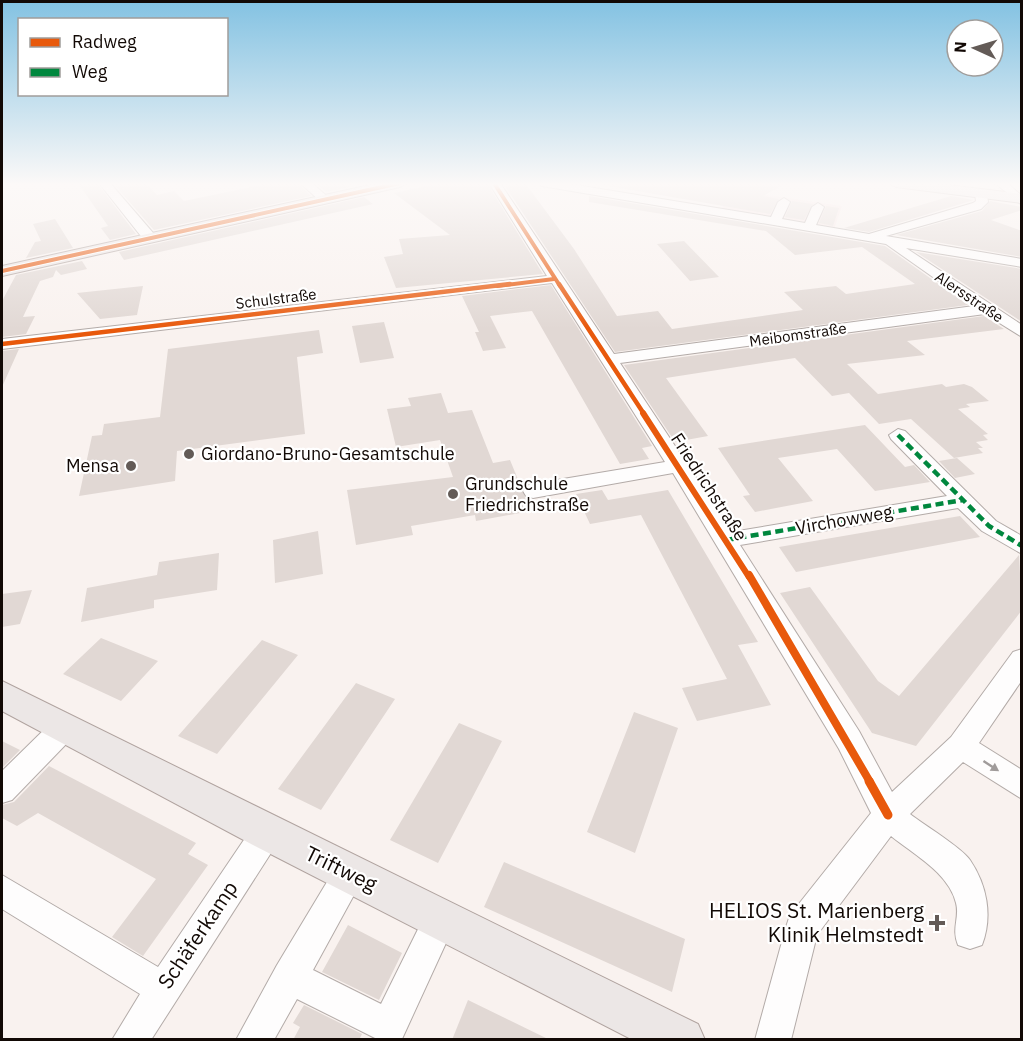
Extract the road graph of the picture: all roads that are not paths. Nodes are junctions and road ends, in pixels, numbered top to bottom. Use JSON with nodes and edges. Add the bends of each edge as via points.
{"nodes":[{"id":1,"x":144,"y":232,"type":"edge"},
{"id":2,"x":174,"y":232,"type":"edge"},
{"id":3,"x":524,"y":232,"type":"edge"},
{"id":4,"x":832,"y":232,"type":"edge"},
{"id":5,"x":887,"y":232,"type":"edge"},
{"id":6,"x":149,"y":237,"type":"junction"},
{"id":7,"x":868,"y":237,"type":"junction"},
{"id":8,"x":887,"y":241,"type":"junction"},
{"id":9,"x":1022,"y":263,"type":"edge"},
{"id":10,"x":3,"y":274,"type":"edge"},
{"id":11,"x":554,"y":279,"type":"junction"},
{"id":12,"x":988,"y":309,"type":"junction"},
{"id":13,"x":1022,"y":332,"type":"edge"},
{"id":14,"x":2,"y":344,"type":"edge"},
{"id":15,"x":609,"y":360,"type":"junction"},
{"id":16,"x":898,"y":435,"type":"dead end"},
{"id":17,"x":678,"y":466,"type":"junction"},
{"id":18,"x":533,"y":491,"type":"dead end"},
{"id":19,"x":963,"y":500,"type":"junction"},
{"id":20,"x":726,"y":540,"type":"junction"},
{"id":21,"x":1022,"y":546,"type":"edge"},
{"id":22,"x":1022,"y":658,"type":"edge"},
{"id":23,"x":2,"y":695,"type":"edge"},
{"id":24,"x":64,"y":728,"type":"junction"},
{"id":25,"x":961,"y":746,"type":"junction"},
{"id":26,"x":1022,"y":786,"type":"edge"},
{"id":27,"x":2,"y":790,"type":"edge"},
{"id":28,"x":888,"y":815,"type":"junction"},
{"id":29,"x":267,"y":832,"type":"junction"},
{"id":30,"x":350,"y":873,"type":"junction"},
{"id":31,"x":2,"y":891,"type":"edge"},
{"id":32,"x":441,"y":919,"type":"junction"},
{"id":33,"x":970,"y":933,"type":"dead end"},
{"id":34,"x":289,"y":976,"type":"junction"},
{"id":35,"x":163,"y":988,"type":"junction"},
{"id":36,"x":130,"y":1040,"type":"edge"},
{"id":37,"x":254,"y":1040,"type":"edge"},
{"id":38,"x":682,"y":1040,"type":"edge"},
{"id":39,"x":773,"y":1040,"type":"edge"}],
"edges":[{"from":1,"to":6,"type":"street"},
{"from":2,"to":6,"type":"main road"},
{"from":3,"to":11,"type":"street","name":"Friedrichstraße"},
{"from":4,"to":7,"type":"street"},
{"from":5,"to":7,"type":"street"},
{"from":6,"to":10,"type":"main road"},
{"from":7,"to":8,"type":"street"},
{"from":8,"to":9,"type":"street"},
{"from":8,"to":12,"type":"street","name":"Alersstraße"},
{"from":11,"to":14,"type":"street","via":[[391,298],[386,307],[370,313],[164,337],[123,329]]},
{"from":11,"to":15,"type":"street","name":"Friedrichstraße"},
{"from":12,"to":13,"type":"street","name":"Alersstraße"},
{"from":12,"to":15,"type":"street","name":"Meibomstraße"},
{"from":15,"to":17,"type":"street","name":"Friedrichstraße"},
{"from":16,"to":19,"type":"street"},
{"from":17,"to":18,"type":"street"},
{"from":17,"to":20,"type":"street","name":"Friedrichstraße"},
{"from":19,"to":20,"type":"street","name":"Virchowweg"},
{"from":19,"to":21,"type":"street","via":[[997,532]]},
{"from":20,"to":28,"type":"street","name":"Friedrichstraße","via":[[849,740]]},
{"from":22,"to":25,"type":"street"},
{"from":23,"to":24,"type":"main road","name":"Triftweg"},
{"from":24,"to":27,"type":"street"},
{"from":24,"to":29,"type":"main road","name":"Triftweg"},
{"from":25,"to":26,"type":"street","one_way":true},
{"from":25,"to":28,"type":"street"},
{"from":28,"to":33,"type":"street","via":[[958,870],[972,904]]},
{"from":28,"to":39,"type":"street","via":[[802,927]]},
{"from":29,"to":30,"type":"main road","name":"Triftweg"},
{"from":29,"to":35,"type":"street","name":"Schäferkamp"},
{"from":30,"to":32,"type":"main road","name":"Triftweg"},
{"from":30,"to":34,"type":"street"},
{"from":31,"to":35,"type":"street"},
{"from":32,"to":34,"type":"street","via":[[389,1026]]},
{"from":32,"to":38,"type":"main road","name":"Triftweg"},
{"from":34,"to":37,"type":"street"},
{"from":35,"to":36,"type":"street","name":"Schäferkamp"}]}
